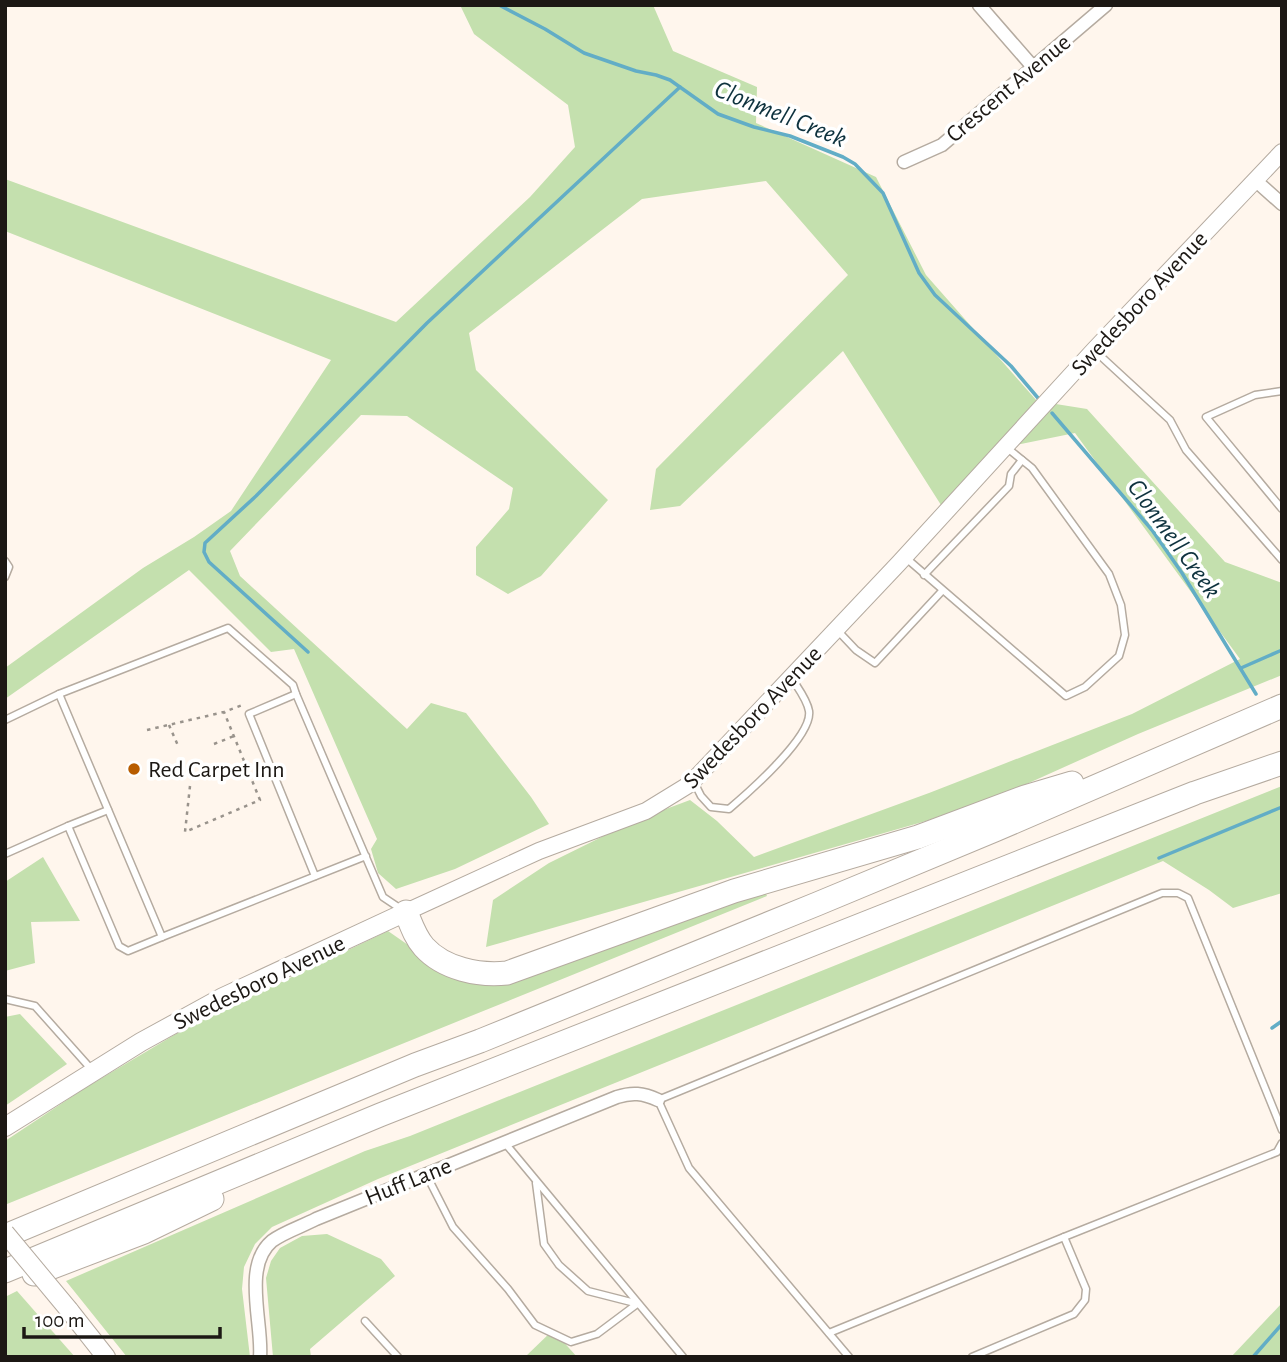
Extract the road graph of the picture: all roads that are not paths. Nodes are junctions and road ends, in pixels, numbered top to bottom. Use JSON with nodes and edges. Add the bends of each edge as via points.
{"nodes":[{"id":1,"x":979,"y":5,"type":"edge"},
{"id":2,"x":1106,"y":5,"type":"edge"},
{"id":3,"x":1033,"y":67,"type":"junction"},
{"id":4,"x":1282,"y":152,"type":"edge"},
{"id":5,"x":904,"y":162,"type":"dead end"},
{"id":6,"x":1255,"y":180,"type":"junction"},
{"id":7,"x":1282,"y":204,"type":"edge"},
{"id":8,"x":1094,"y":350,"type":"junction"},
{"id":9,"x":1282,"y":391,"type":"edge"},
{"id":10,"x":1005,"y":446,"type":"junction"},
{"id":11,"x":1022,"y":460,"type":"junction"},
{"id":12,"x":1282,"y":509,"type":"edge"},
{"id":13,"x":905,"y":556,"type":"junction"},
{"id":14,"x":1282,"y":560,"type":"edge"},
{"id":15,"x":5,"y":561,"type":"edge"},
{"id":16,"x":924,"y":575,"type":"junction"},
{"id":17,"x":5,"y":577,"type":"edge"},
{"id":18,"x":942,"y":591,"type":"junction"},
{"id":19,"x":837,"y":629,"type":"junction"},
{"id":20,"x":791,"y":677,"type":"junction"},
{"id":21,"x":60,"y":694,"type":"junction"},
{"id":22,"x":296,"y":694,"type":"junction"},
{"id":23,"x":1282,"y":706,"type":"edge"},
{"id":24,"x":5,"y":720,"type":"edge"},
{"id":25,"x":1166,"y":754,"type":"junction"},
{"id":26,"x":1282,"y":762,"type":"edge"},
{"id":27,"x":693,"y":781,"type":"junction"},
{"id":28,"x":108,"y":810,"type":"junction"},
{"id":29,"x":68,"y":826,"type":"junction"},
{"id":30,"x":6,"y":852,"type":"edge"},
{"id":31,"x":366,"y":856,"type":"junction"},
{"id":32,"x":315,"y":876,"type":"junction"},
{"id":33,"x":405,"y":912,"type":"junction"},
{"id":34,"x":162,"y":937,"type":"junction"},
{"id":35,"x":5,"y":999,"type":"edge"},
{"id":36,"x":93,"y":1072,"type":"junction"},
{"id":37,"x":437,"y":1093,"type":"junction"},
{"id":38,"x":658,"y":1100,"type":"junction"},
{"id":39,"x":5,"y":1126,"type":"edge"},
{"id":40,"x":1282,"y":1130,"type":"edge"},
{"id":41,"x":503,"y":1142,"type":"junction"},
{"id":42,"x":1282,"y":1143,"type":"edge"},
{"id":43,"x":426,"y":1174,"type":"junction"},
{"id":44,"x":535,"y":1181,"type":"junction"},
{"id":45,"x":5,"y":1235,"type":"edge"},
{"id":46,"x":1064,"y":1237,"type":"junction"},
{"id":47,"x":5,"y":1271,"type":"edge"},
{"id":48,"x":5,"y":1286,"type":"edge"},
{"id":49,"x":637,"y":1304,"type":"junction"},
{"id":50,"x":365,"y":1321,"type":"dead end"},
{"id":51,"x":829,"y":1333,"type":"junction"},
{"id":52,"x":106,"y":1357,"type":"edge"},
{"id":53,"x":260,"y":1357,"type":"edge"},
{"id":54,"x":398,"y":1357,"type":"edge"},
{"id":55,"x":683,"y":1357,"type":"edge"},
{"id":56,"x":849,"y":1357,"type":"edge"},
{"id":57,"x":972,"y":1357,"type":"edge"}],
"edges":[{"from":1,"to":3,"type":"street"},
{"from":2,"to":3,"type":"street","name":"Crescent Avenue"},
{"from":3,"to":5,"type":"street","name":"Crescent Avenue","via":[[942,145]]},
{"from":4,"to":6,"type":"street","name":"Swedesboro Avenue"},
{"from":6,"to":7,"type":"street"},
{"from":6,"to":8,"type":"street","name":"Swedesboro Avenue"},
{"from":8,"to":10,"type":"street","name":"Swedesboro Avenue"},
{"from":8,"to":14,"type":"lane","via":[[1170,420],[1186,450]]},
{"from":9,"to":12,"type":"lane","via":[[1255,395],[1206,417]]},
{"from":10,"to":11,"type":"lane"},
{"from":10,"to":13,"type":"street","name":"Swedesboro Avenue"},
{"from":11,"to":16,"type":"lane","via":[[1011,474],[1009,486]]},
{"from":11,"to":18,"type":"lane","via":[[1109,574],[1121,605],[1125,635],[1119,656],[1085,687],[1066,696]]},
{"from":13,"to":16,"type":"lane"},
{"from":13,"to":19,"type":"street","name":"Swedesboro Avenue"},
{"from":15,"to":17,"type":"lane","via":[[9,567]]},
{"from":16,"to":18,"type":"lane"},
{"from":18,"to":19,"type":"lane","via":[[875,663]]},
{"from":19,"to":20,"type":"street","name":"Swedesboro Avenue"},
{"from":20,"to":27,"type":"street","name":"Swedesboro Avenue"},
{"from":20,"to":27,"type":"lane","via":[[809,710],[808,726],[760,784],[729,809],[711,807]]},
{"from":21,"to":22,"type":"lane","via":[[228,628],[293,685]]},
{"from":21,"to":24,"type":"lane"},
{"from":21,"to":28,"type":"lane"},
{"from":22,"to":31,"type":"lane"},
{"from":22,"to":32,"type":"lane","via":[[249,714]]},
{"from":23,"to":25,"type":"highway"},
{"from":25,"to":33,"type":"highway","via":[[734,891],[507,973],[477,973],[449,965],[425,948]]},
{"from":25,"to":45,"type":"highway","via":[[830,899]]},
{"from":26,"to":37,"type":"highway"},
{"from":27,"to":33,"type":"street","name":"Swedesboro Avenue","via":[[646,811],[528,856]]},
{"from":28,"to":29,"type":"lane"},
{"from":28,"to":34,"type":"lane"},
{"from":29,"to":30,"type":"lane"},
{"from":29,"to":34,"type":"lane","via":[[119,946],[128,951]]},
{"from":31,"to":32,"type":"lane"},
{"from":31,"to":33,"type":"lane","via":[[383,898]]},
{"from":32,"to":34,"type":"lane"},
{"from":33,"to":36,"type":"main road","name":"Swedesboro Avenue","via":[[223,997]]},
{"from":35,"to":36,"type":"lane","via":[[35,1006]]},
{"from":36,"to":39,"type":"main road","name":"Swedesboro Avenue"},
{"from":37,"to":47,"type":"highway"},
{"from":37,"to":48,"type":"highway","via":[[144,1232]]},
{"from":38,"to":40,"type":"lane","via":[[1163,893],[1178,893],[1188,898]]},
{"from":38,"to":41,"type":"street","name":"Huff Lane","via":[[629,1093]]},
{"from":38,"to":51,"type":"lane","via":[[689,1168]]},
{"from":41,"to":43,"type":"street","name":"Huff Lane"},
{"from":41,"to":44,"type":"lane"},
{"from":42,"to":46,"type":"lane","via":[[1277,1152]]},
{"from":43,"to":49,"type":"lane","via":[[453,1227],[536,1325],[571,1342],[597,1334]]},
{"from":43,"to":53,"type":"street","name":"Huff Lane","via":[[271,1241],[258,1263]]},
{"from":44,"to":49,"type":"lane"},
{"from":44,"to":49,"type":"lane","via":[[544,1244],[559,1265],[587,1291]]},
{"from":45,"to":52,"type":"main road","bridge":true},
{"from":46,"to":51,"type":"lane"},
{"from":46,"to":57,"type":"lane","via":[[1086,1289],[1086,1300],[1074,1314]]},
{"from":49,"to":55,"type":"lane"},
{"from":50,"to":54,"type":"lane"},
{"from":51,"to":56,"type":"lane"}]}
